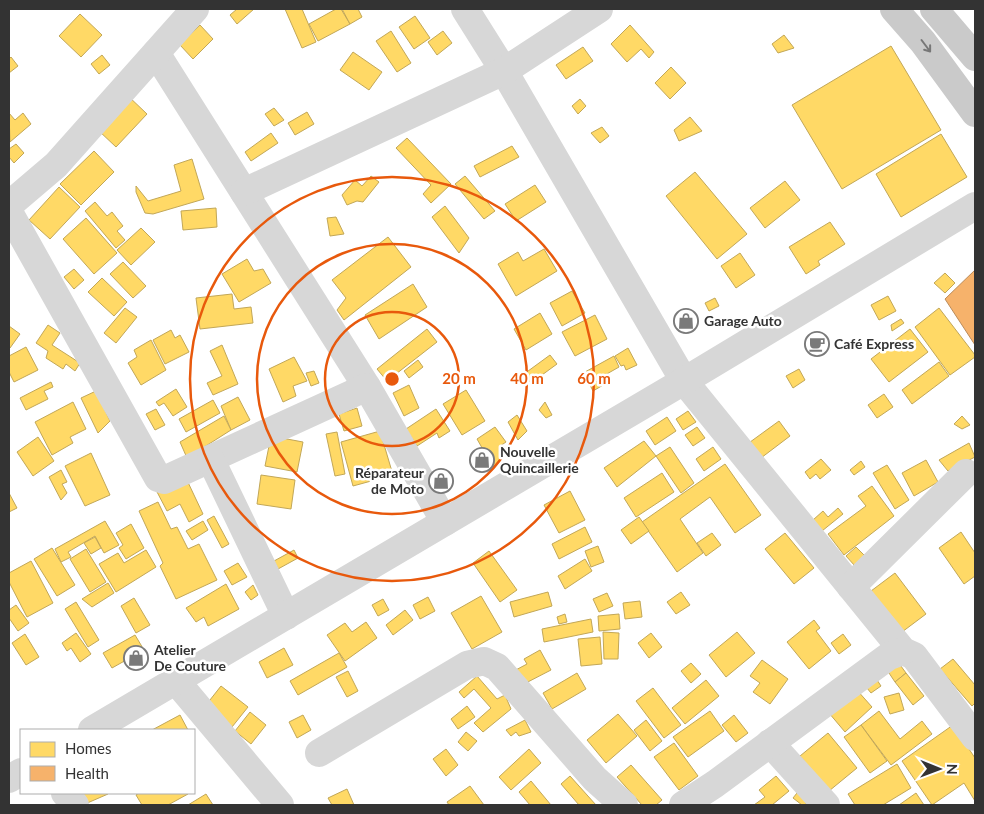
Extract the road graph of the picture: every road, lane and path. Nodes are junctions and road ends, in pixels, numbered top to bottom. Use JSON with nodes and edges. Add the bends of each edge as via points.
{"nodes":[{"id":1,"x":465,"y":9,"type":"edge"},
{"id":2,"x":599,"y":9,"type":"edge"},
{"id":3,"x":894,"y":9,"type":"edge"},
{"id":4,"x":189,"y":11,"type":"edge"},
{"id":5,"x":945,"y":14,"type":"edge"},
{"id":6,"x":156,"y":53,"type":"junction"},
{"id":7,"x":975,"y":57,"type":"edge"},
{"id":8,"x":504,"y":71,"type":"junction"},
{"id":9,"x":975,"y":113,"type":"edge"},
{"id":10,"x":244,"y":192,"type":"junction"},
{"id":11,"x":9,"y":205,"type":"edge"},
{"id":12,"x":975,"y":206,"type":"edge"},
{"id":13,"x":9,"y":212,"type":"edge"},
{"id":14,"x":684,"y":381,"type":"junction"},
{"id":15,"x":367,"y":387,"type":"junction"},
{"id":16,"x":211,"y":460,"type":"junction"},
{"id":17,"x":966,"y":473,"type":"dead end"},
{"id":18,"x":445,"y":522,"type":"junction"},
{"id":19,"x":851,"y":587,"type":"junction"},
{"id":20,"x":286,"y":616,"type":"junction"},
{"id":21,"x":903,"y":650,"type":"junction"},
{"id":22,"x":176,"y":681,"type":"junction"},
{"id":23,"x":94,"y":729,"type":"edge"},
{"id":24,"x":975,"y":737,"type":"edge"},
{"id":25,"x":770,"y":743,"type":"junction"},
{"id":26,"x":319,"y":753,"type":"dead end"},
{"id":27,"x":20,"y":773,"type":"edge"},
{"id":28,"x":9,"y":779,"type":"edge"},
{"id":29,"x":66,"y":794,"type":"edge"},
{"id":30,"x":74,"y":805,"type":"edge"},
{"id":31,"x":280,"y":805,"type":"edge"},
{"id":32,"x":624,"y":805,"type":"edge"},
{"id":33,"x":683,"y":805,"type":"edge"},
{"id":34,"x":826,"y":805,"type":"edge"}],
"edges":[{"from":1,"to":8,"type":"street"},
{"from":2,"to":8,"type":"street"},
{"from":3,"to":9,"type":"main road","one_way":true,"via":[[923,42]]},
{"from":4,"to":6,"type":"street"},
{"from":5,"to":7,"type":"main road"},
{"from":6,"to":10,"type":"street"},
{"from":6,"to":11,"type":"street","via":[[56,165]]},
{"from":8,"to":10,"type":"street"},
{"from":8,"to":14,"type":"street"},
{"from":10,"to":15,"type":"street"},
{"from":12,"to":14,"type":"street"},
{"from":13,"to":16,"type":"street","via":[[158,478],[164,480]]},
{"from":14,"to":18,"type":"street"},
{"from":14,"to":19,"type":"street"},
{"from":15,"to":16,"type":"street"},
{"from":15,"to":18,"type":"street"},
{"from":16,"to":20,"type":"street"},
{"from":17,"to":19,"type":"street"},
{"from":18,"to":20,"type":"street"},
{"from":19,"to":21,"type":"street"},
{"from":20,"to":22,"type":"street"},
{"from":21,"to":24,"type":"street","via":[[914,656]]},
{"from":21,"to":25,"type":"street","via":[[889,656]]},
{"from":22,"to":23,"type":"street"},
{"from":22,"to":31,"type":"street"},
{"from":25,"to":33,"type":"street"},
{"from":25,"to":34,"type":"street"},
{"from":26,"to":32,"type":"street","via":[[467,665],[484,661],[497,667],[595,779]]},
{"from":27,"to":28,"type":"street"},
{"from":29,"to":30,"type":"street"}]}
